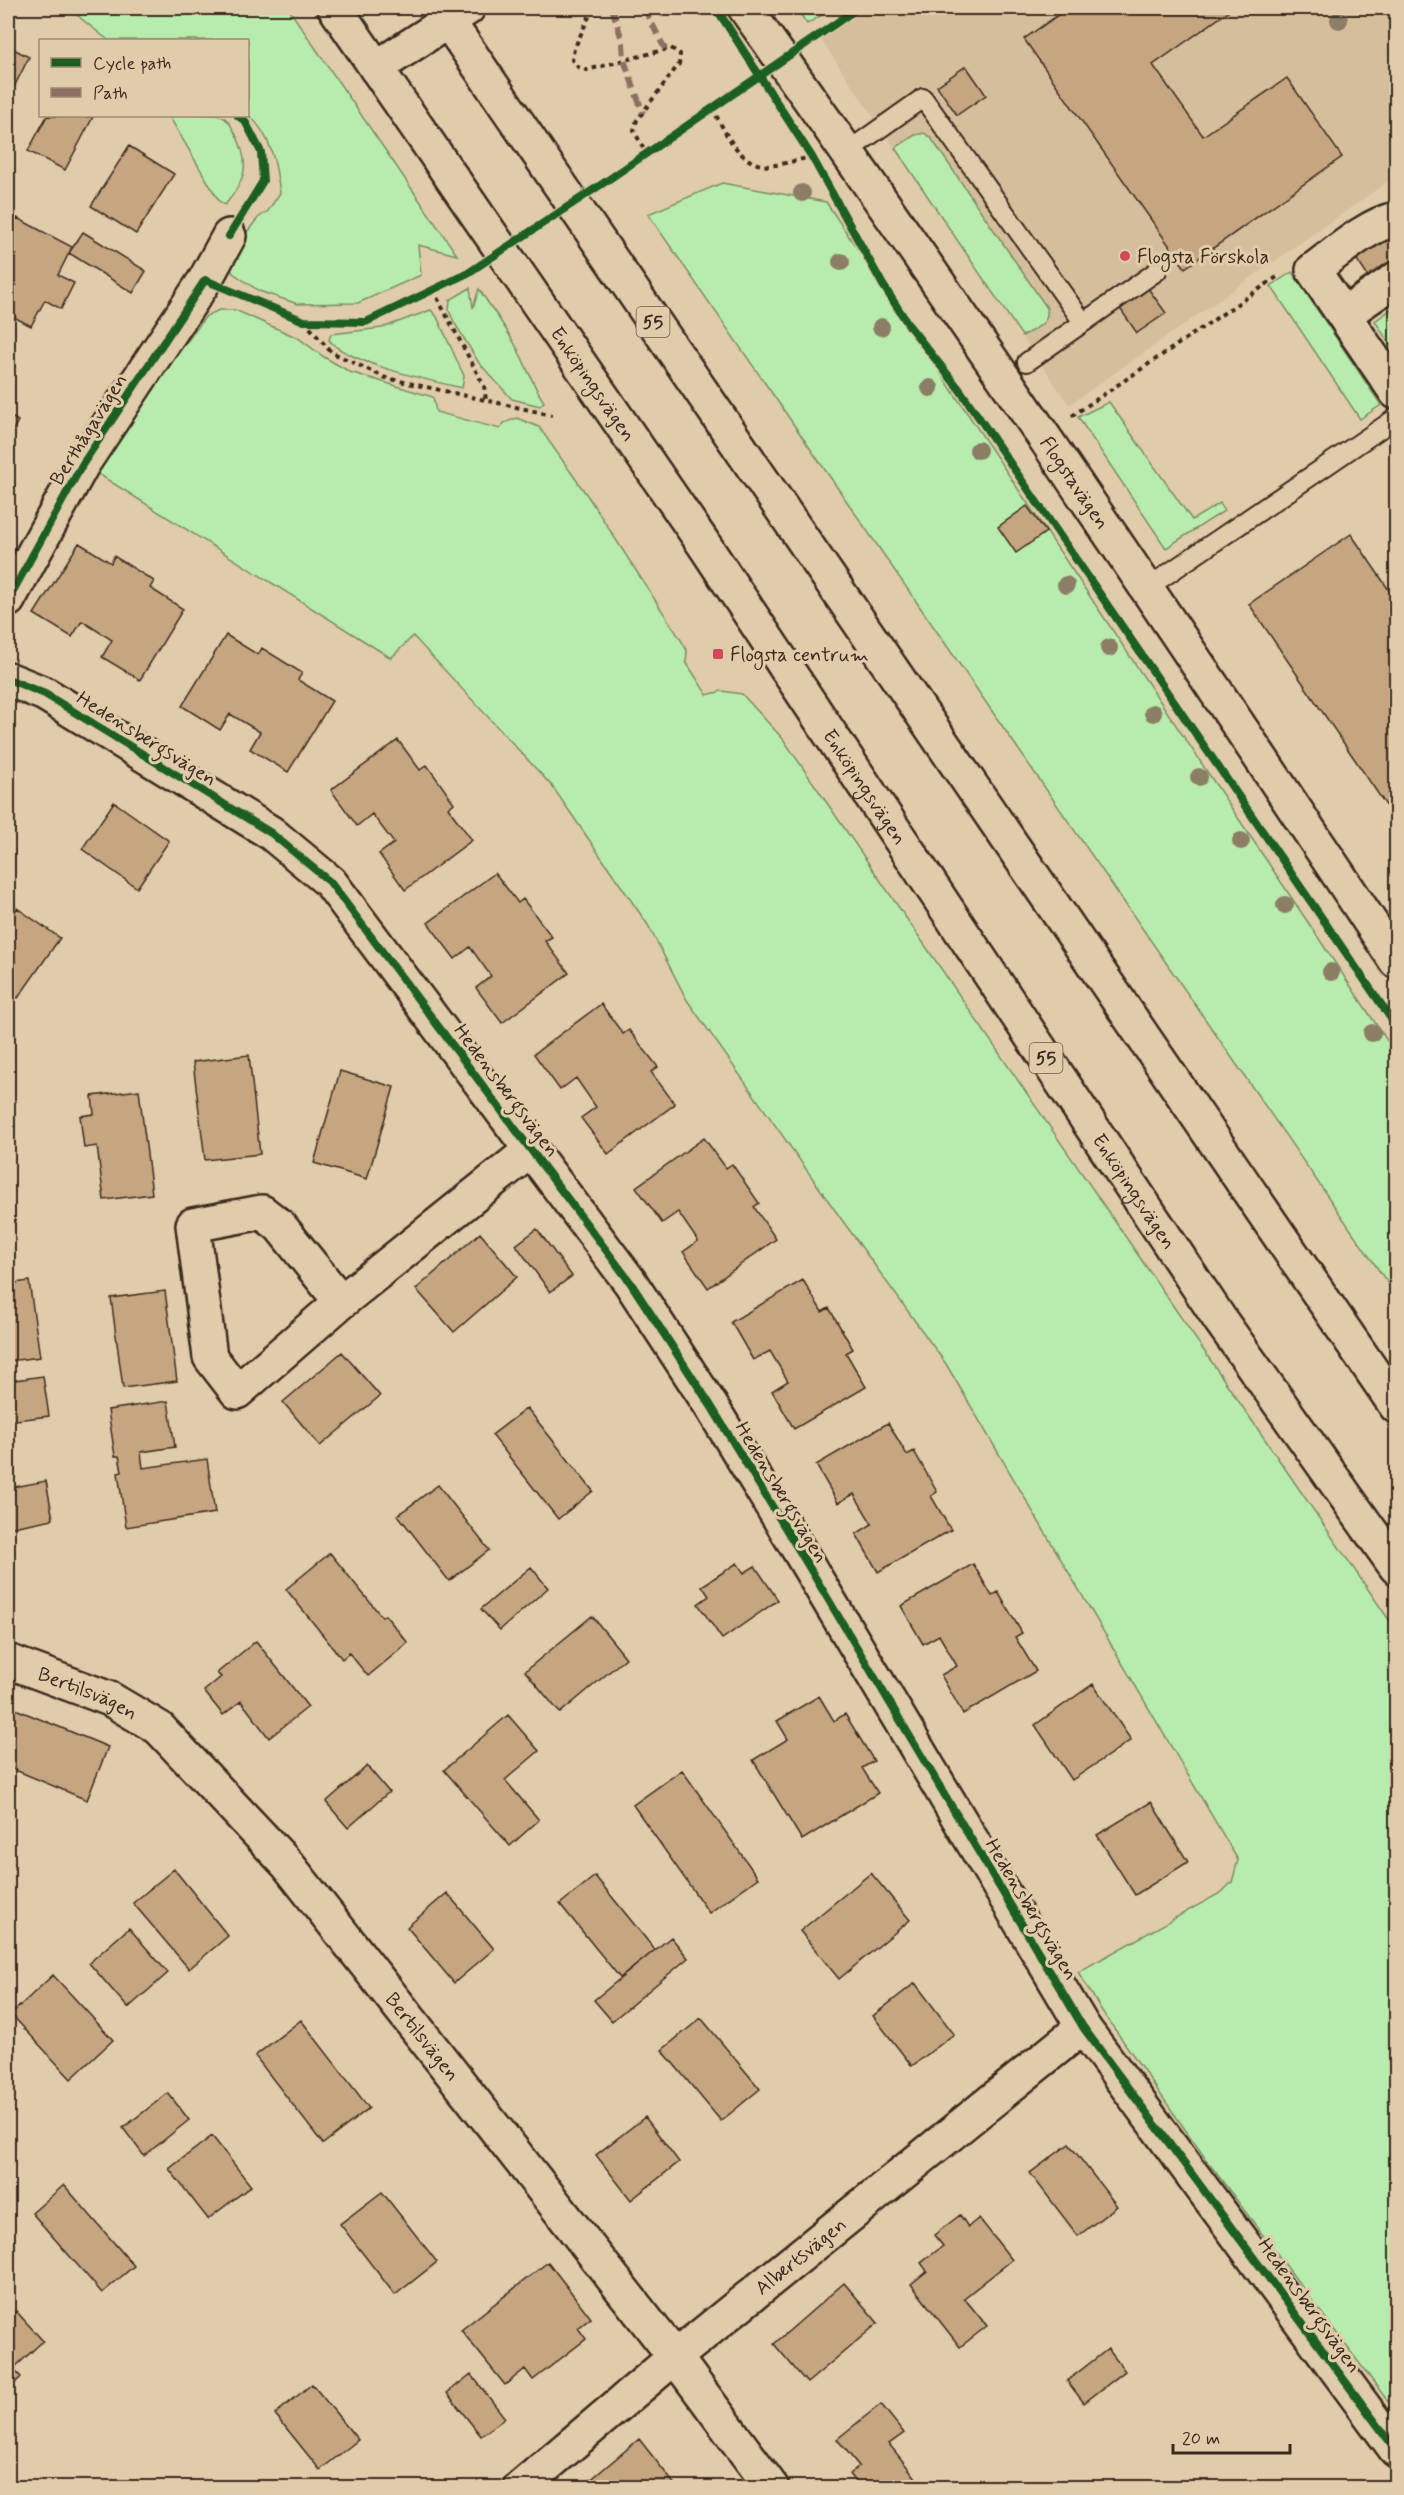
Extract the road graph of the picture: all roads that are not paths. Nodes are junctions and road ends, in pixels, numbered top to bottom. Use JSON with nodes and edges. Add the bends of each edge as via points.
{"nodes":[{"id":1,"x":334,"y":8,"type":"edge"},
{"id":2,"x":745,"y":8,"type":"edge"},
{"id":3,"x":452,"y":12,"type":"edge"},
{"id":4,"x":376,"y":68,"type":"junction"},
{"id":5,"x":848,"y":152,"type":"junction"},
{"id":6,"x":1396,"y":219,"type":"edge"},
{"id":7,"x":229,"y":236,"type":"dead end"},
{"id":8,"x":1157,"y":271,"type":"dead end"},
{"id":9,"x":1396,"y":279,"type":"edge"},
{"id":10,"x":1345,"y":315,"type":"junction"},
{"id":11,"x":1083,"y":322,"type":"junction"},
{"id":12,"x":1027,"y":362,"type":"dead end"},
{"id":13,"x":1396,"y":392,"type":"edge"},
{"id":14,"x":1396,"y":418,"type":"edge"},
{"id":15,"x":1147,"y":588,"type":"junction"},
{"id":16,"x":8,"y":600,"type":"edge"},
{"id":17,"x":8,"y":680,"type":"edge"},
{"id":18,"x":1396,"y":961,"type":"edge"},
{"id":19,"x":531,"y":1150,"type":"junction"},
{"id":20,"x":341,"y":1302,"type":"junction"},
{"id":21,"x":1396,"y":1406,"type":"edge"},
{"id":22,"x":1396,"y":1567,"type":"edge"},
{"id":23,"x":8,"y":1661,"type":"edge"},
{"id":24,"x":1083,"y":2027,"type":"junction"},
{"id":25,"x":675,"y":2357,"type":"junction"},
{"id":26,"x":1396,"y":2451,"type":"edge"},
{"id":27,"x":520,"y":2487,"type":"edge"},
{"id":28,"x":772,"y":2487,"type":"edge"}],
"edges":[{"from":1,"to":4,"type":"street","name":"Enköpingsvägen","number":"55"},
{"from":2,"to":5,"type":"street","name":"Flogstavägen"},
{"from":3,"to":4,"type":"street"},
{"from":3,"to":21,"type":"street","number":"55"},
{"from":4,"to":22,"type":"street","name":"Enköpingsvägen","number":"55","via":[[703,543],[1221,1321]]},
{"from":5,"to":11,"type":"lane","via":[[923,98]]},
{"from":5,"to":15,"type":"street","name":"Flogstavägen"},
{"from":6,"to":10,"type":"street","via":[[1387,220],[1351,242],[1313,270]]},
{"from":7,"to":16,"type":"street","name":"Berthågavägen","via":[[205,280],[82,465]]},
{"from":8,"to":11,"type":"lane"},
{"from":9,"to":10,"type":"street"},
{"from":10,"to":13,"type":"street"},
{"from":11,"to":12,"type":"lane"},
{"from":14,"to":15,"type":"lane"},
{"from":15,"to":18,"type":"street","name":"Flogstavägen"},
{"from":17,"to":19,"type":"street","name":"Hedensbergsvägen","via":[[45,694],[271,833],[330,882]]},
{"from":19,"to":20,"type":"street"},
{"from":19,"to":24,"type":"street","name":"Hedensbergsvägen","via":[[630,1282],[711,1406]]},
{"from":20,"to":20,"type":"street","via":[[237,1392],[210,1357],[193,1225],[262,1212],[280,1226]]},
{"from":23,"to":25,"type":"street","name":"Bertilsvägen","via":[[110,1699],[159,1728],[288,1865]]},
{"from":24,"to":25,"type":"street","name":"Albertsvägen"},
{"from":24,"to":26,"type":"street","name":"Hedensbergsvägen"},
{"from":25,"to":27,"type":"street","name":"Albertsvägen"},
{"from":25,"to":28,"type":"street","name":"Bertilsvägen"}]}
